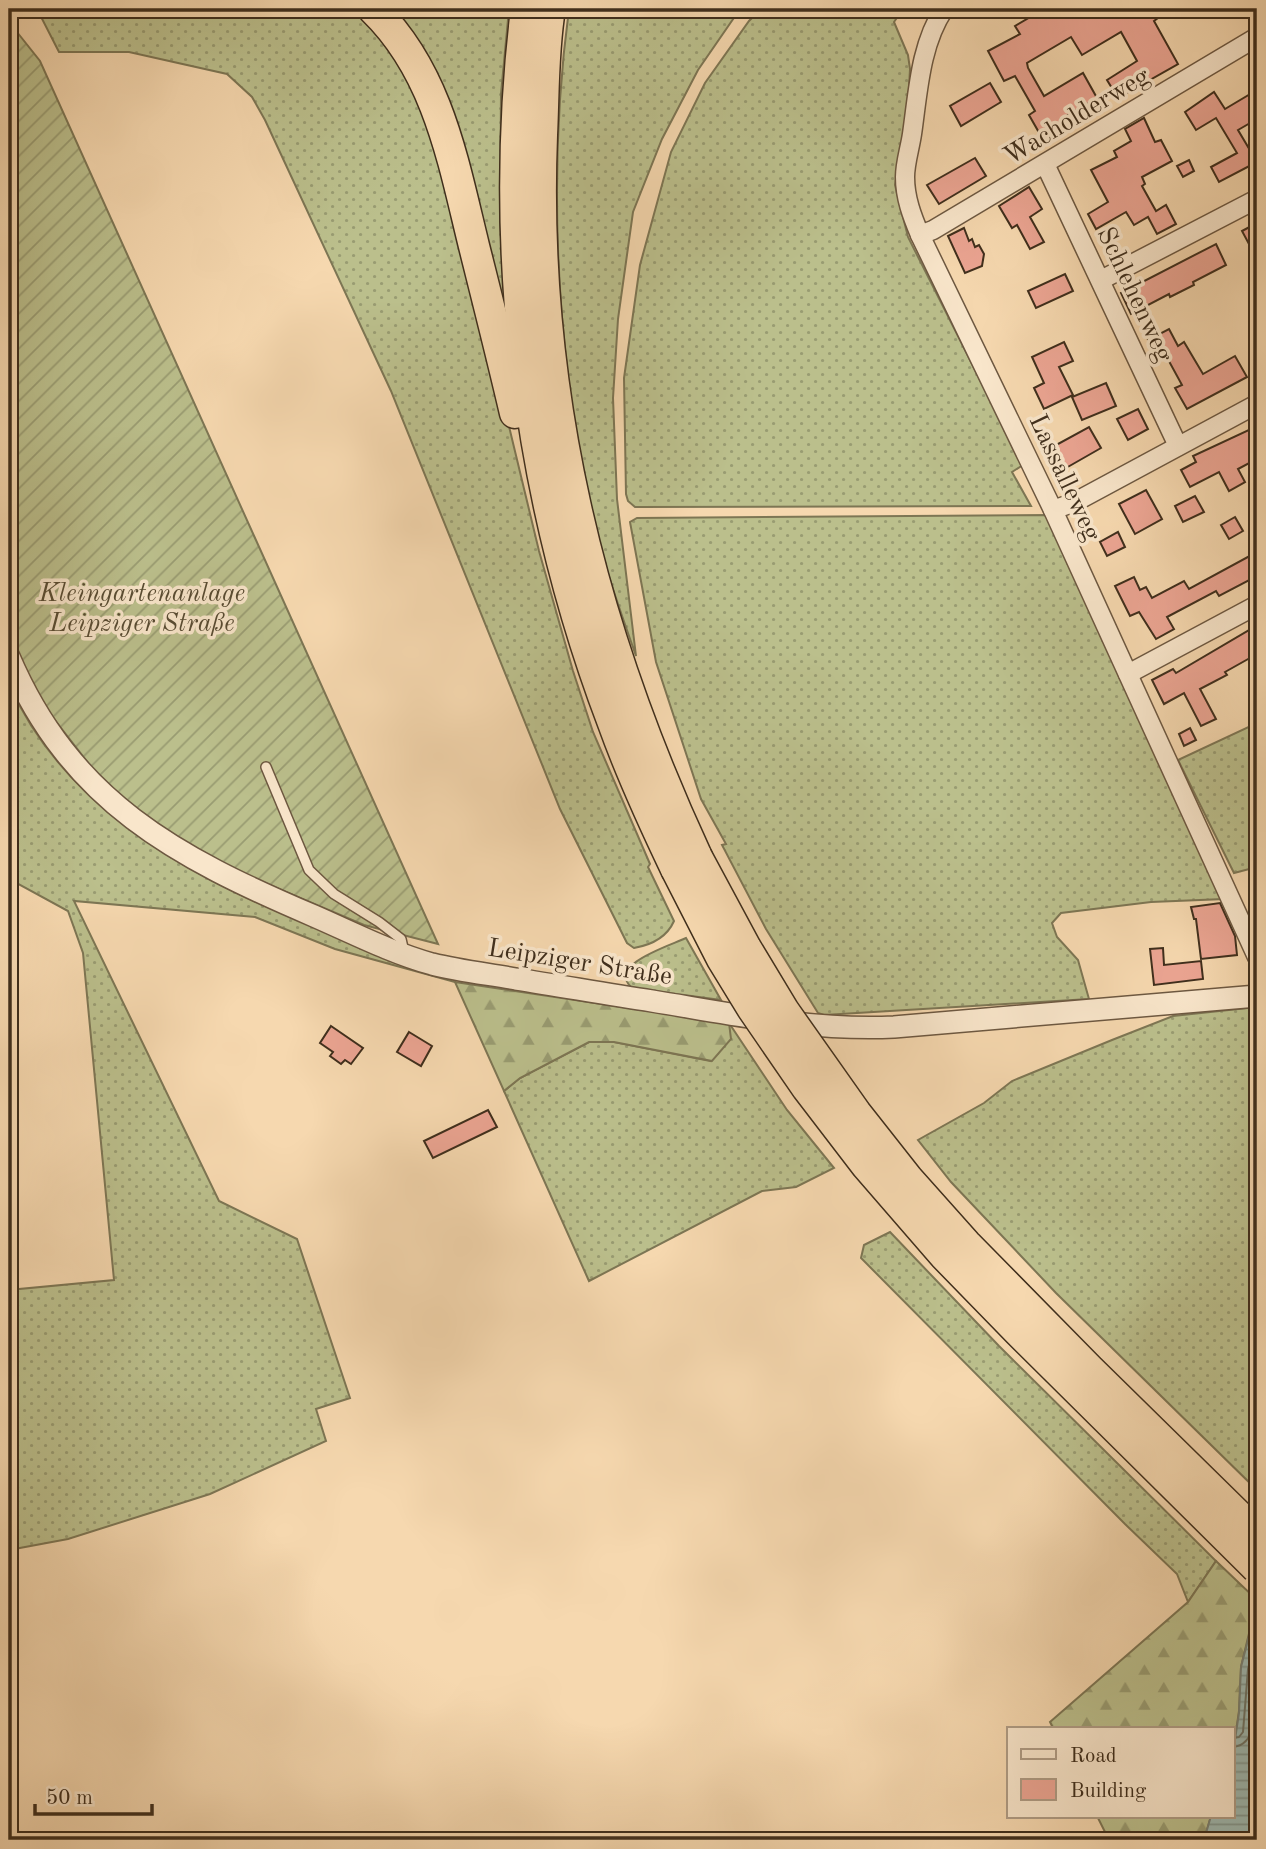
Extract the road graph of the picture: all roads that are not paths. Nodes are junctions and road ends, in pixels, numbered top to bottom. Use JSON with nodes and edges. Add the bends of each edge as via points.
{"nodes":[{"id":1,"x":373,"y":9,"type":"edge"},
{"id":2,"x":526,"y":9,"type":"edge"},
{"id":3,"x":550,"y":9,"type":"edge"},
{"id":4,"x":944,"y":9,"type":"edge"},
{"id":5,"x":1257,"y":37,"type":"edge"},
{"id":6,"x":1045,"y":164,"type":"junction"},
{"id":7,"x":1257,"y":199,"type":"edge"},
{"id":8,"x":920,"y":235,"type":"junction"},
{"id":9,"x":1101,"y":280,"type":"junction"},
{"id":10,"x":1257,"y":404,"type":"edge"},
{"id":11,"x":1178,"y":446,"type":"junction"},
{"id":12,"x":1053,"y":510,"type":"junction"},
{"id":13,"x":558,"y":547,"type":"junction"},
{"id":14,"x":1257,"y":605,"type":"edge"},
{"id":15,"x":9,"y":657,"type":"edge"},
{"id":16,"x":1128,"y":674,"type":"junction"},
{"id":17,"x":266,"y":767,"type":"dead end"},
{"id":18,"x":687,"y":863,"type":"junction"},
{"id":19,"x":404,"y":954,"type":"junction"},
{"id":20,"x":1257,"y":957,"type":"edge"},
{"id":21,"x":1257,"y":996,"type":"edge"},
{"id":22,"x":1257,"y":1534,"type":"edge"},
{"id":23,"x":1257,"y":1568,"type":"edge"}],
"edges":[{"from":1,"to":13,"type":"highway","via":[[416,63],[442,123],[541,521]]},
{"from":2,"to":13,"type":"highway","via":[[515,205],[521,323]]},
{"from":3,"to":18,"type":"highway","via":[[541,220],[559,429],[612,644]]},
{"from":4,"to":8,"type":"street","name":"Lassalleweg","via":[[929,39],[905,176],[908,205]]},
{"from":5,"to":6,"type":"street","name":"Wacholderweg"},
{"from":6,"to":8,"type":"street","name":"Wacholderweg"},
{"from":6,"to":9,"type":"street","name":"Schlehenweg"},
{"from":7,"to":9,"type":"street"},
{"from":8,"to":12,"type":"street","name":"Lassalleweg"},
{"from":9,"to":11,"type":"street","name":"Schlehenweg"},
{"from":10,"to":11,"type":"street"},
{"from":11,"to":12,"type":"street"},
{"from":12,"to":16,"type":"street","name":"Lassalleweg"},
{"from":13,"to":18,"type":"highway","via":[[612,721],[648,808]]},
{"from":14,"to":16,"type":"street"},
{"from":15,"to":19,"type":"street","name":"Leipziger Straße","via":[[53,737],[99,790],[144,829],[239,883]]},
{"from":16,"to":20,"type":"street","name":"Lassalleweg"},
{"from":17,"to":19,"type":"lane","via":[[309,870],[334,894],[401,939]]},
{"from":18,"to":22,"type":"highway","bridge":true,"via":[[784,1011],[908,1179],[966,1244]]},
{"from":18,"to":23,"type":"highway","bridge":true,"via":[[722,959],[807,1088],[866,1165],[944,1255]]},
{"from":19,"to":21,"type":"street","name":"Leipziger Straße","via":[[472,972],[844,1028]]}]}
